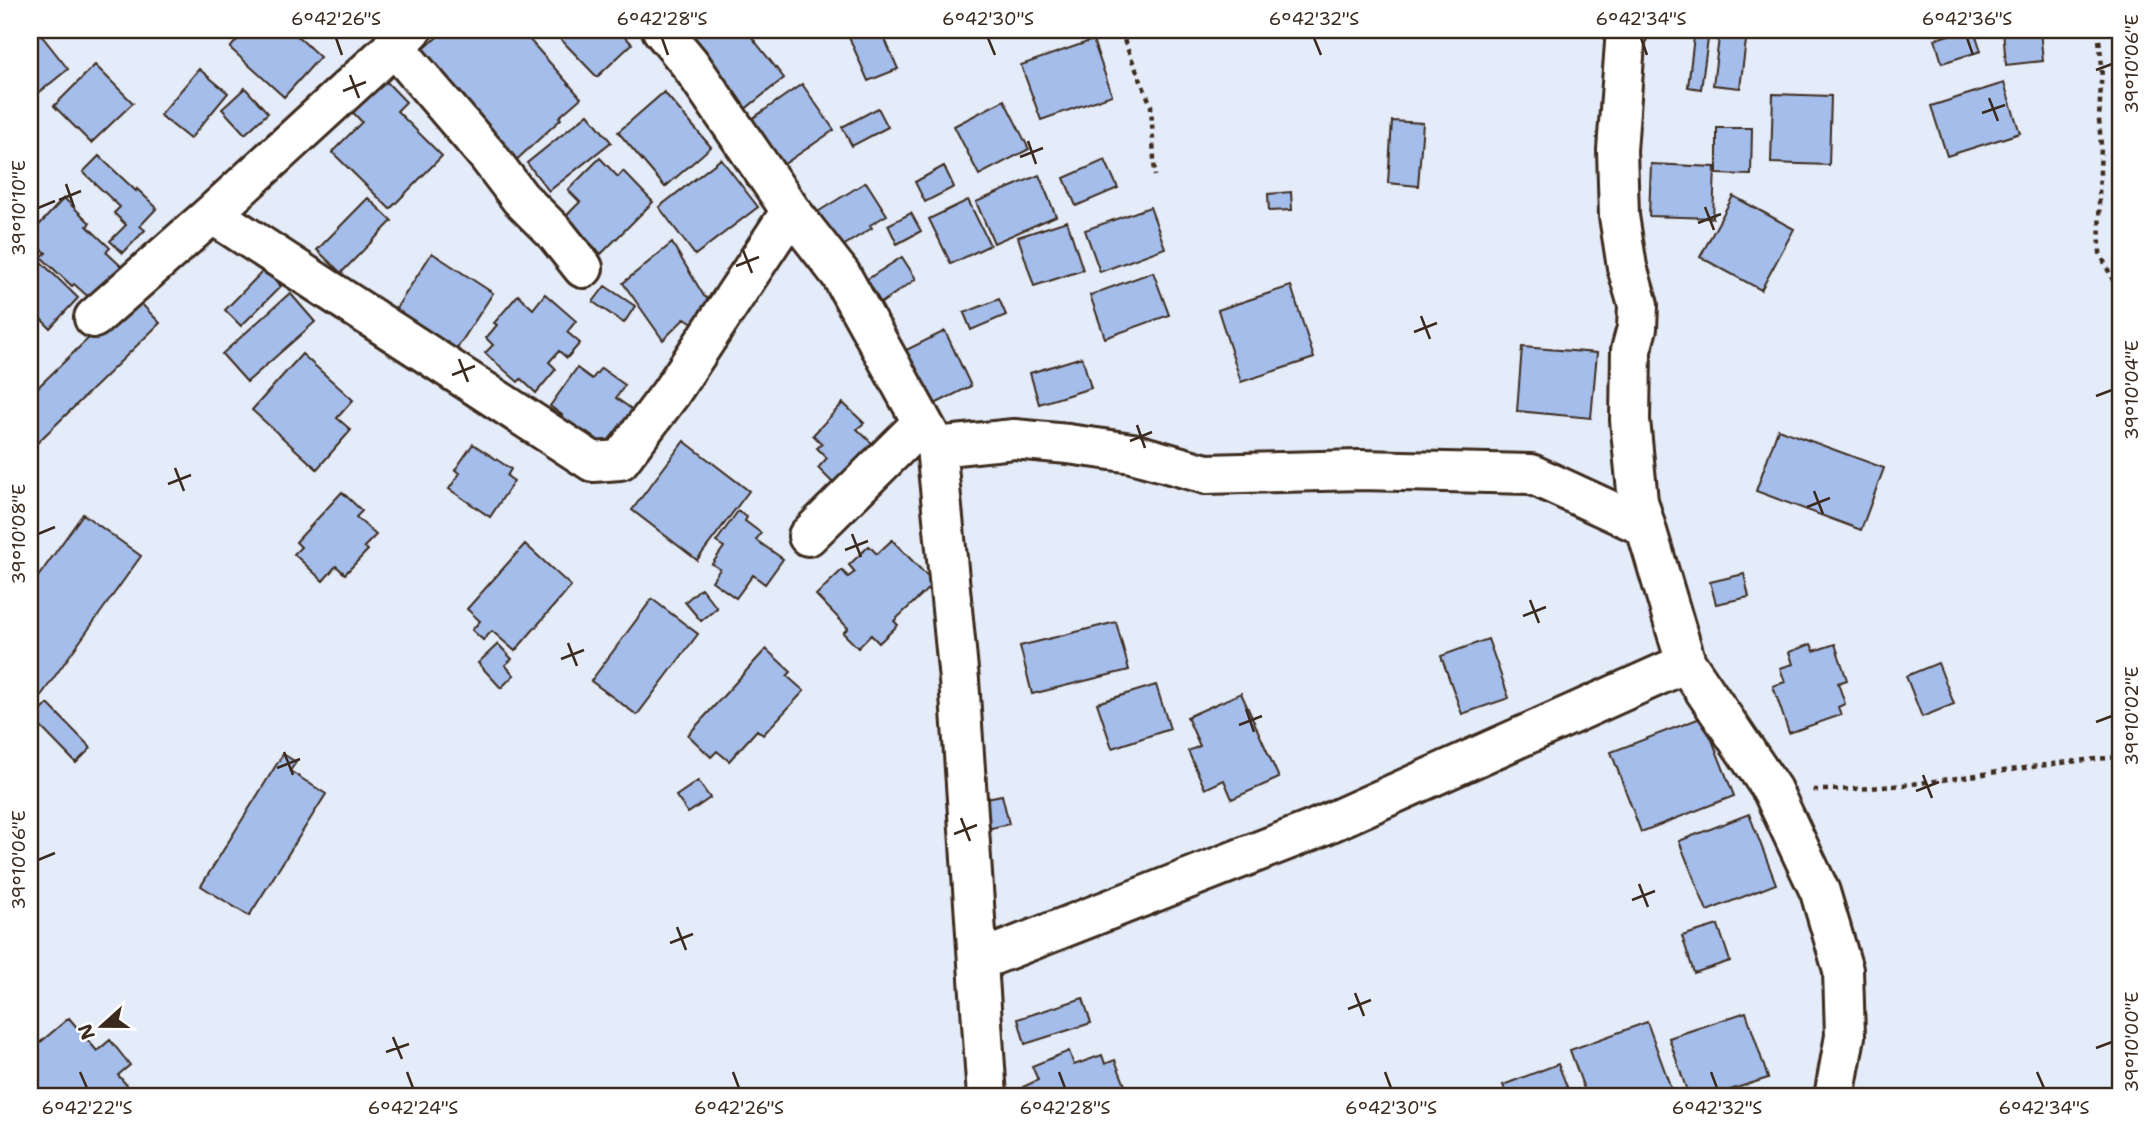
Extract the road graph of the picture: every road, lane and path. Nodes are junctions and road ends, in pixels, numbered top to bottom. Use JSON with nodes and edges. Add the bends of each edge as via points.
{"nodes":[{"id":1,"x":662,"y":30,"type":"edge"},
{"id":2,"x":1123,"y":30,"type":"edge"},
{"id":3,"x":1626,"y":30,"type":"edge"},
{"id":4,"x":2098,"y":30,"type":"edge"},
{"id":5,"x":402,"y":38,"type":"edge"},
{"id":6,"x":1154,"y":176,"type":"dead end"},
{"id":7,"x":791,"y":211,"type":"junction"},
{"id":8,"x":212,"y":214,"type":"junction"},
{"id":9,"x":583,"y":268,"type":"dead end"},
{"id":10,"x":2121,"y":297,"type":"edge"},
{"id":11,"x":94,"y":318,"type":"dead end"},
{"id":12,"x":929,"y":435,"type":"junction"},
{"id":13,"x":1644,"y":526,"type":"junction"},
{"id":14,"x":808,"y":536,"type":"dead end"},
{"id":15,"x":1686,"y":663,"type":"junction"},
{"id":16,"x":2121,"y":757,"type":"edge"},
{"id":17,"x":1772,"y":790,"type":"junction"},
{"id":18,"x":978,"y":961,"type":"junction"},
{"id":19,"x":987,"y":1097,"type":"edge"},
{"id":20,"x":1834,"y":1097,"type":"edge"}],
"edges":[{"from":1,"to":7,"type":"street"},
{"from":2,"to":6,"type":"path","via":[[1151,105]]},
{"from":3,"to":13,"type":"street","via":[[1619,216],[1626,267],[1638,305],[1630,350],[1630,420]]},
{"from":4,"to":10,"type":"path","via":[[2102,66],[2100,253]]},
{"from":5,"to":8,"type":"street"},
{"from":5,"to":9,"type":"street","via":[[520,198]]},
{"from":7,"to":8,"type":"street","via":[[670,394],[620,460],[593,462]]},
{"from":7,"to":12,"type":"street","via":[[841,275]]},
{"from":8,"to":11,"type":"street"},
{"from":12,"to":13,"type":"street","via":[[1014,439],[1132,453],[1206,474],[1360,470],[1531,474]]},
{"from":12,"to":14,"type":"street"},
{"from":12,"to":18,"type":"street","via":[[959,680]]},
{"from":13,"to":15,"type":"street"},
{"from":15,"to":17,"type":"street"},
{"from":15,"to":18,"type":"street","via":[[1312,830]]},
{"from":16,"to":17,"type":"path","via":[[1838,791]]},
{"from":17,"to":20,"type":"street","via":[[1820,892],[1843,970],[1845,1036]]},
{"from":18,"to":19,"type":"street"}]}
